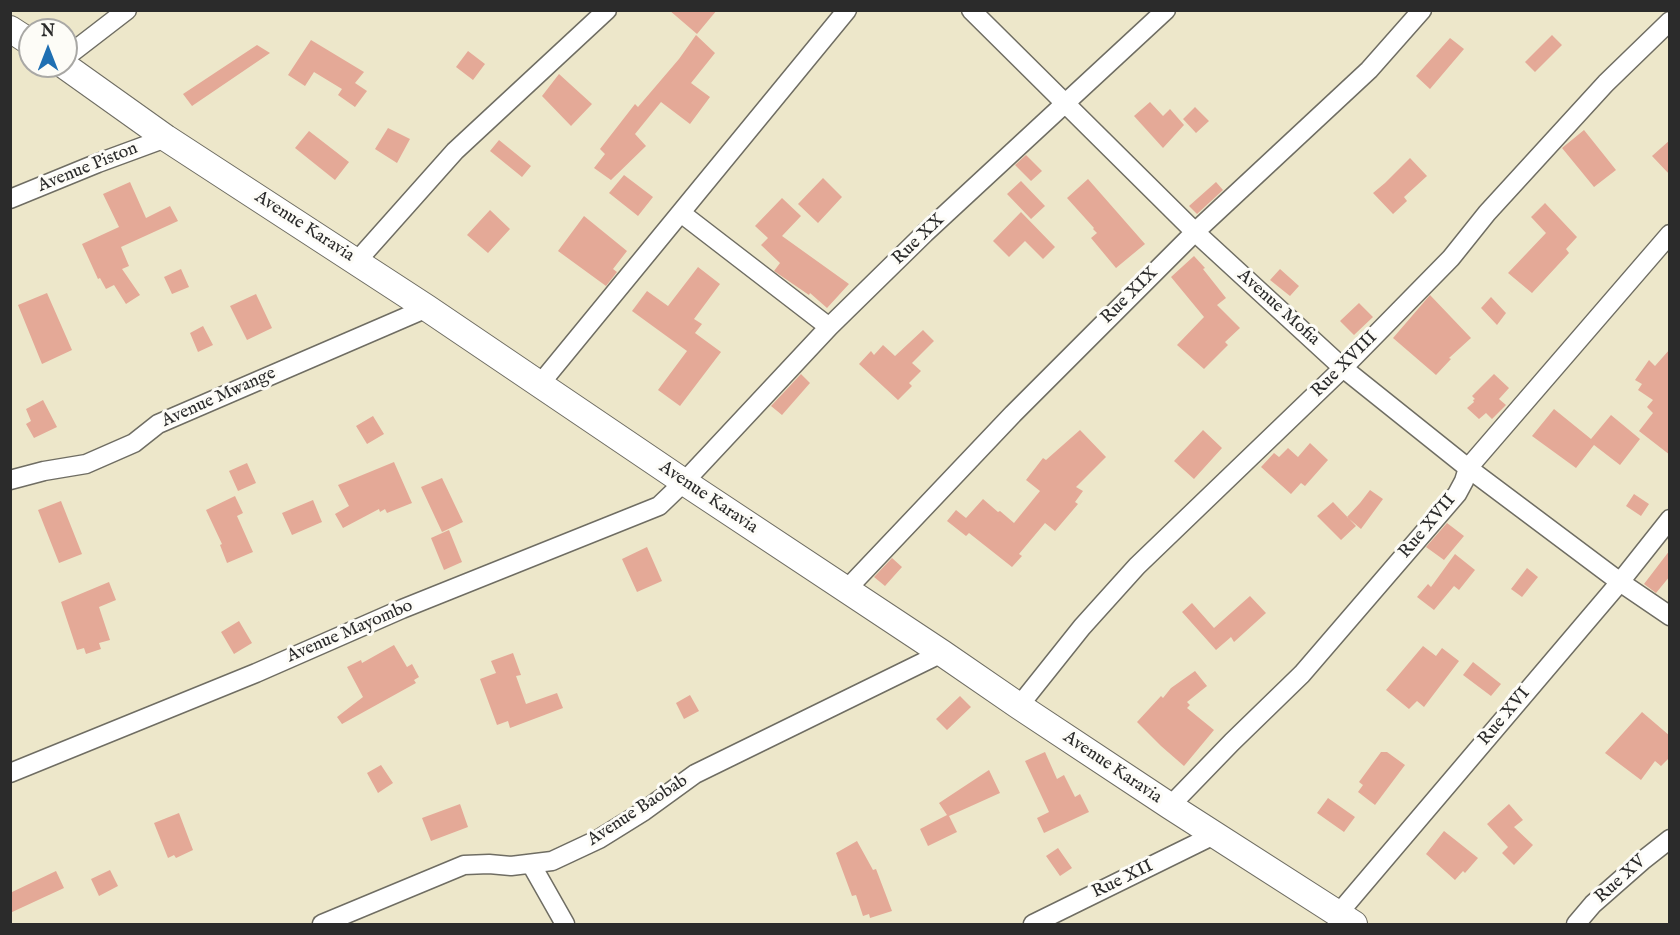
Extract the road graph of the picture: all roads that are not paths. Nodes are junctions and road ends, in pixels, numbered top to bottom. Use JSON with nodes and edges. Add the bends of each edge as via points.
{"nodes":[{"id":1,"x":127,"y":10,"type":"edge"},
{"id":2,"x":607,"y":10,"type":"edge"},
{"id":3,"x":847,"y":10,"type":"edge"},
{"id":4,"x":971,"y":10,"type":"edge"},
{"id":5,"x":1166,"y":10,"type":"edge"},
{"id":6,"x":1422,"y":10,"type":"edge"},
{"id":7,"x":1670,"y":21,"type":"edge"},
{"id":8,"x":78,"y":48,"type":"edge"},
{"id":9,"x":78,"y":75,"type":"edge"},
{"id":10,"x":1065,"y":104,"type":"junction"},
{"id":11,"x":166,"y":138,"type":"junction"},
{"id":12,"x":10,"y":199,"type":"edge"},
{"id":13,"x":681,"y":213,"type":"junction"},
{"id":14,"x":1195,"y":232,"type":"junction"},
{"id":15,"x":1670,"y":234,"type":"edge"},
{"id":16,"x":357,"y":261,"type":"junction"},
{"id":17,"x":427,"y":308,"type":"junction"},
{"id":18,"x":829,"y":327,"type":"junction"},
{"id":19,"x":1343,"y":368,"type":"junction"},
{"id":20,"x":540,"y":384,"type":"junction"},
{"id":21,"x":1468,"y":468,"type":"junction"},
{"id":22,"x":10,"y":480,"type":"edge"},
{"id":23,"x":684,"y":482,"type":"junction"},
{"id":24,"x":1670,"y":519,"type":"edge"},
{"id":25,"x":1620,"y":582,"type":"junction"},
{"id":26,"x":846,"y":590,"type":"junction"},
{"id":27,"x":1670,"y":616,"type":"edge"},
{"id":28,"x":942,"y":652,"type":"junction"},
{"id":29,"x":1019,"y":706,"type":"junction"},
{"id":30,"x":10,"y":773,"type":"edge"},
{"id":31,"x":1170,"y":806,"type":"junction"},
{"id":32,"x":1214,"y":835,"type":"junction"},
{"id":33,"x":1670,"y":838,"type":"edge"},
{"id":34,"x":531,"y":864,"type":"junction"},
{"id":35,"x":1346,"y":919,"type":"edge"},
{"id":36,"x":322,"y":924,"type":"edge"},
{"id":37,"x":565,"y":924,"type":"edge"},
{"id":38,"x":1033,"y":924,"type":"edge"},
{"id":39,"x":1576,"y":924,"type":"edge"}],
"edges":[{"from":1,"to":8,"type":"street"},
{"from":2,"to":16,"type":"street","via":[[455,151]]},
{"from":3,"to":13,"type":"street"},
{"from":4,"to":10,"type":"street","name":"Avenue Mofia"},
{"from":5,"to":10,"type":"street","name":"Rue XX"},
{"from":6,"to":14,"type":"street","name":"Rue XIX","via":[[1369,70]]},
{"from":7,"to":19,"type":"street","name":"Rue XVIII","via":[[1606,83],[1451,258]]},
{"from":9,"to":11,"type":"street","name":"Avenue Karavia"},
{"from":10,"to":14,"type":"street","name":"Avenue Mofia"},
{"from":10,"to":18,"type":"street","name":"Rue XX"},
{"from":11,"to":12,"type":"street","name":"Avenue Piston"},
{"from":11,"to":16,"type":"street","name":"Avenue Karavia"},
{"from":13,"to":18,"type":"street"},
{"from":13,"to":20,"type":"street"},
{"from":14,"to":19,"type":"street","name":"Avenue Mofia"},
{"from":14,"to":26,"type":"street","name":"Rue XIX","via":[[1012,414]]},
{"from":15,"to":21,"type":"street","name":"Rue XVII"},
{"from":16,"to":17,"type":"street","name":"Avenue Karavia"},
{"from":17,"to":20,"type":"street","name":"Avenue Karavia"},
{"from":17,"to":22,"type":"street","name":"Avenue Mwange","via":[[158,424],[134,443],[86,464]]},
{"from":18,"to":23,"type":"street","name":"Rue XX"},
{"from":19,"to":21,"type":"street","name":"Avenue Mofia"},
{"from":19,"to":29,"type":"street","name":"Rue XVIII","via":[[1137,566]]},
{"from":20,"to":23,"type":"street","name":"Avenue Karavia"},
{"from":21,"to":25,"type":"street","name":"Avenue Mofia"},
{"from":21,"to":31,"type":"street","name":"Rue XVII","via":[[1457,495],[1302,674]]},
{"from":23,"to":26,"type":"street","name":"Avenue Karavia"},
{"from":23,"to":30,"type":"street","name":"Avenue Mayombo","via":[[659,506]]},
{"from":24,"to":25,"type":"street","name":"Rue XVI"},
{"from":25,"to":27,"type":"street","name":"Avenue Mofia"},
{"from":25,"to":35,"type":"street","name":"Rue XVI"},
{"from":26,"to":28,"type":"street","name":"Avenue Karavia"},
{"from":28,"to":29,"type":"street","name":"Avenue Karavia"},
{"from":28,"to":34,"type":"street","name":"Avenue Baobab","via":[[695,774],[599,839],[552,861]]},
{"from":29,"to":31,"type":"street","name":"Avenue Karavia"},
{"from":31,"to":32,"type":"street","name":"Avenue Karavia"},
{"from":32,"to":35,"type":"street","name":"Avenue Karavia"},
{"from":32,"to":38,"type":"street","name":"Rue XII"},
{"from":33,"to":39,"type":"street","name":"Rue XV","via":[[1593,904]]},
{"from":34,"to":36,"type":"street","name":"Avenue Baobab","via":[[464,865]]},
{"from":34,"to":37,"type":"street"}]}
